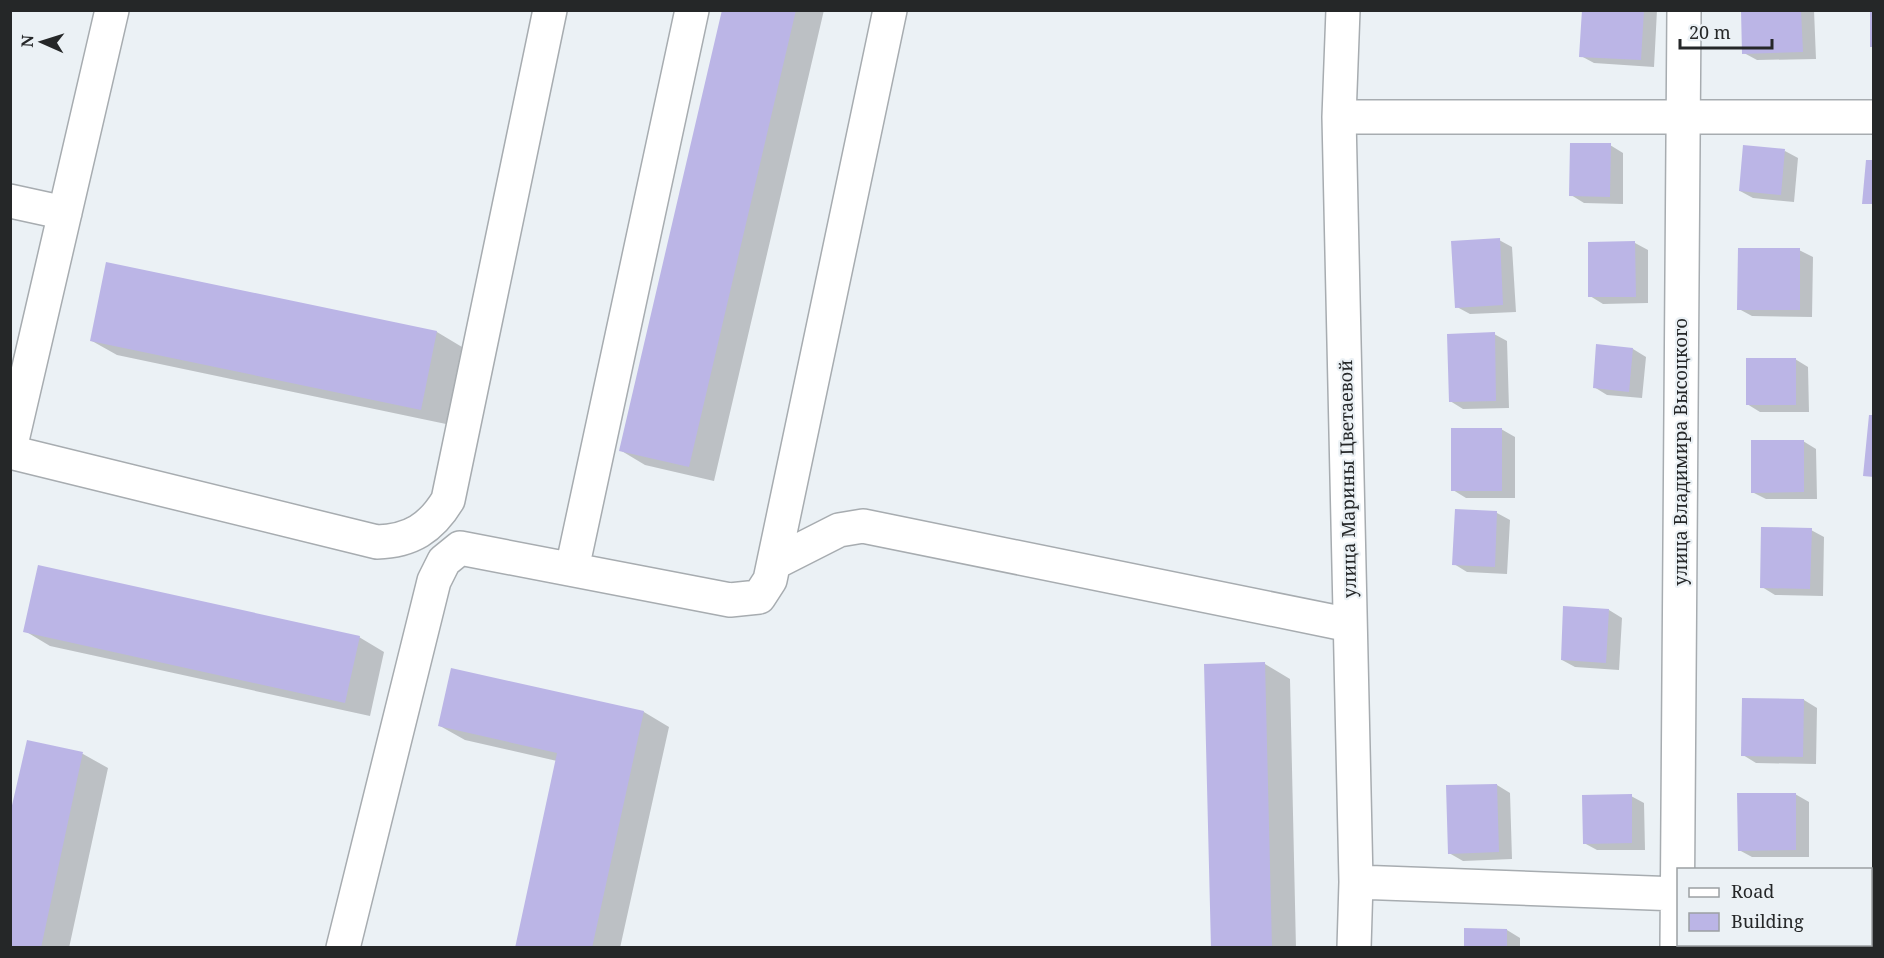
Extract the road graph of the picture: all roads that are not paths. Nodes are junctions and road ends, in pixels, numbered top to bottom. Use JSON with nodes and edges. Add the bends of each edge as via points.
{"nodes":[{"id":1,"x":112,"y":10,"type":"edge"},
{"id":2,"x":550,"y":10,"type":"edge"},
{"id":3,"x":692,"y":10,"type":"edge"},
{"id":4,"x":890,"y":10,"type":"edge"},
{"id":5,"x":1343,"y":10,"type":"edge"},
{"id":6,"x":1683,"y":10,"type":"edge"},
{"id":7,"x":1683,"y":116,"type":"junction"},
{"id":8,"x":1339,"y":117,"type":"junction"},
{"id":9,"x":1874,"y":117,"type":"edge"},
{"id":10,"x":10,"y":201,"type":"edge"},
{"id":11,"x":65,"y":213,"type":"junction"},
{"id":12,"x":10,"y":450,"type":"edge"},
{"id":13,"x":774,"y":563,"type":"junction"},
{"id":14,"x":572,"y":569,"type":"junction"},
{"id":15,"x":1350,"y":625,"type":"junction"},
{"id":16,"x":1677,"y":868,"type":"edge"},
{"id":17,"x":1356,"y":882,"type":"junction"},
{"id":18,"x":1677,"y":894,"type":"edge"},
{"id":19,"x":344,"y":948,"type":"edge"},
{"id":20,"x":1354,"y":948,"type":"edge"},
{"id":21,"x":1677,"y":948,"type":"edge"}],
"edges":[{"from":1,"to":11,"type":"street"},
{"from":2,"to":12,"type":"street","via":[[448,500],[436,519],[418,533],[396,541],[377,542]]},
{"from":3,"to":14,"type":"street"},
{"from":4,"to":13,"type":"street"},
{"from":5,"to":8,"type":"street","name":"улица Марины Цветаевой"},
{"from":6,"to":7,"type":"street","name":"улица Владимира Высоцкого"},
{"from":7,"to":8,"type":"street"},
{"from":7,"to":9,"type":"street"},
{"from":7,"to":16,"type":"street","name":"улица Владимира Высоцкого"},
{"from":8,"to":15,"type":"street","name":"улица Марины Цветаевой"},
{"from":10,"to":11,"type":"street"},
{"from":11,"to":12,"type":"street"},
{"from":13,"to":14,"type":"street","via":[[770,580],[759,597],[743,600]]},
{"from":13,"to":15,"type":"street","via":[[839,530],[863,526]]},
{"from":14,"to":19,"type":"street","via":[[460,548],[444,561],[434,581]]},
{"from":15,"to":17,"type":"street","name":"улица Марины Цветаевой"},
{"from":17,"to":18,"type":"street"},
{"from":17,"to":20,"type":"street","name":"улица Марины Цветаевой"},
{"from":18,"to":21,"type":"street","name":"улица Владимира Высоцкого"}]}
